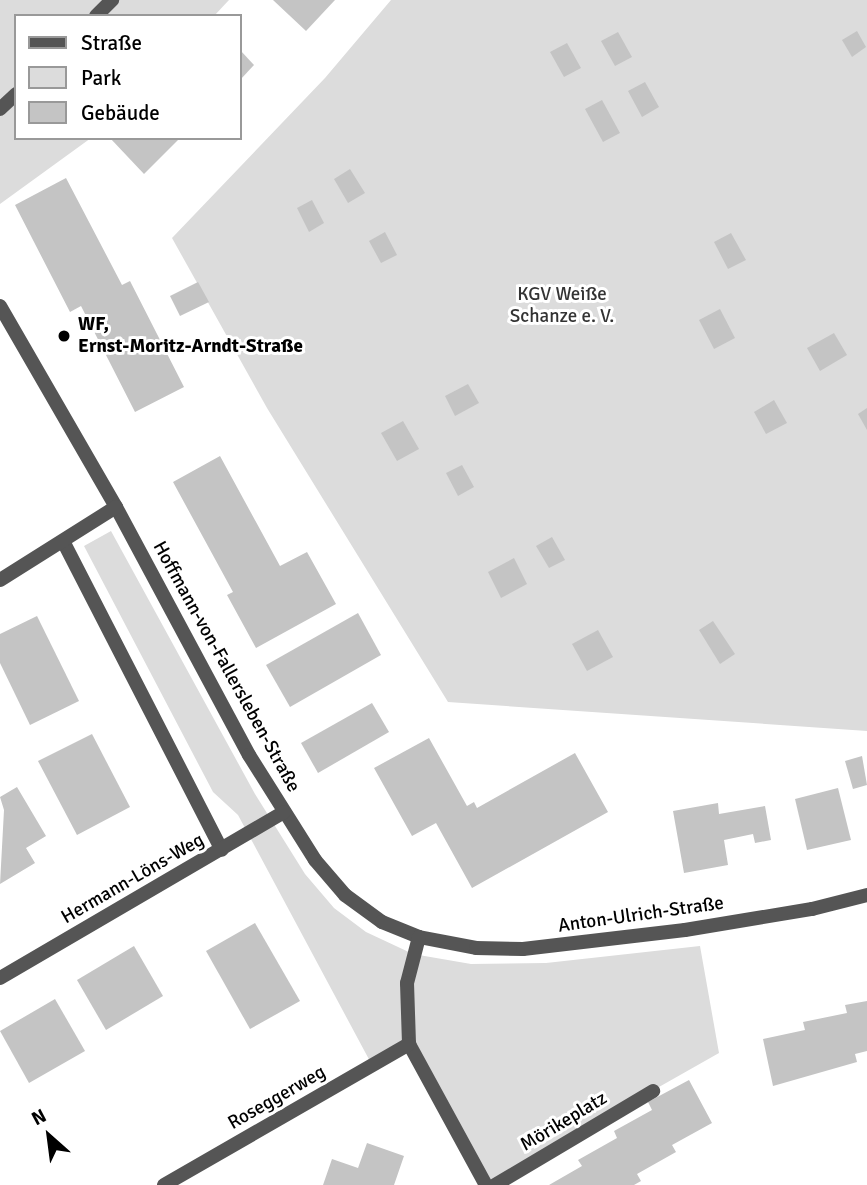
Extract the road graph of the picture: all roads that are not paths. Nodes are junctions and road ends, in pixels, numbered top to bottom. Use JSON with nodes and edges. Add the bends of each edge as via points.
{"nodes":[{"id":1,"x":112,"y":0,"type":"edge"},
{"id":2,"x":98,"y":14,"type":"edge"},
{"id":3,"x":14,"y":96,"type":"edge"},
{"id":4,"x":0,"y":109,"type":"edge"},
{"id":5,"x":0,"y":306,"type":"edge"},
{"id":6,"x":116,"y":507,"type":"junction"},
{"id":7,"x":64,"y":543,"type":"junction"},
{"id":8,"x":0,"y":580,"type":"edge"},
{"id":9,"x":284,"y":812,"type":"junction"},
{"id":10,"x":222,"y":850,"type":"junction"},
{"id":11,"x":867,"y":895,"type":"edge"},
{"id":12,"x":419,"y":937,"type":"junction"},
{"id":13,"x":0,"y":978,"type":"edge"},
{"id":14,"x":409,"y":1044,"type":"junction"},
{"id":15,"x":653,"y":1091,"type":"dead end"},
{"id":16,"x":164,"y":1185,"type":"edge"},
{"id":17,"x":486,"y":1185,"type":"edge"},
{"id":18,"x":495,"y":1185,"type":"edge"}],
"edges":[{"from":1,"to":2,"type":"street"},
{"from":3,"to":4,"type":"street"},
{"from":5,"to":6,"type":"street","name":"Hoffmann-von-Fallersleben-Straße"},
{"from":6,"to":7,"type":"street"},
{"from":6,"to":9,"type":"street","name":"Hoffmann-von-Fallersleben-Straße"},
{"from":7,"to":8,"type":"street"},
{"from":7,"to":10,"type":"street"},
{"from":9,"to":10,"type":"street","name":"Hermann-Löns-Weg"},
{"from":9,"to":12,"type":"street","name":"Hoffmann-von-Fallersleben-Straße","via":[[345,895],[382,922]]},
{"from":10,"to":13,"type":"street","name":"Hermann-Löns-Weg"},
{"from":11,"to":12,"type":"street","name":"Anton-Ulrich-Straße","via":[[812,909],[576,946],[476,948]]},
{"from":12,"to":14,"type":"street","via":[[407,983]]},
{"from":14,"to":16,"type":"street","name":"Roseggerweg"},
{"from":14,"to":17,"type":"street"},
{"from":15,"to":18,"type":"street","name":"Mörikeplatz"}]}
